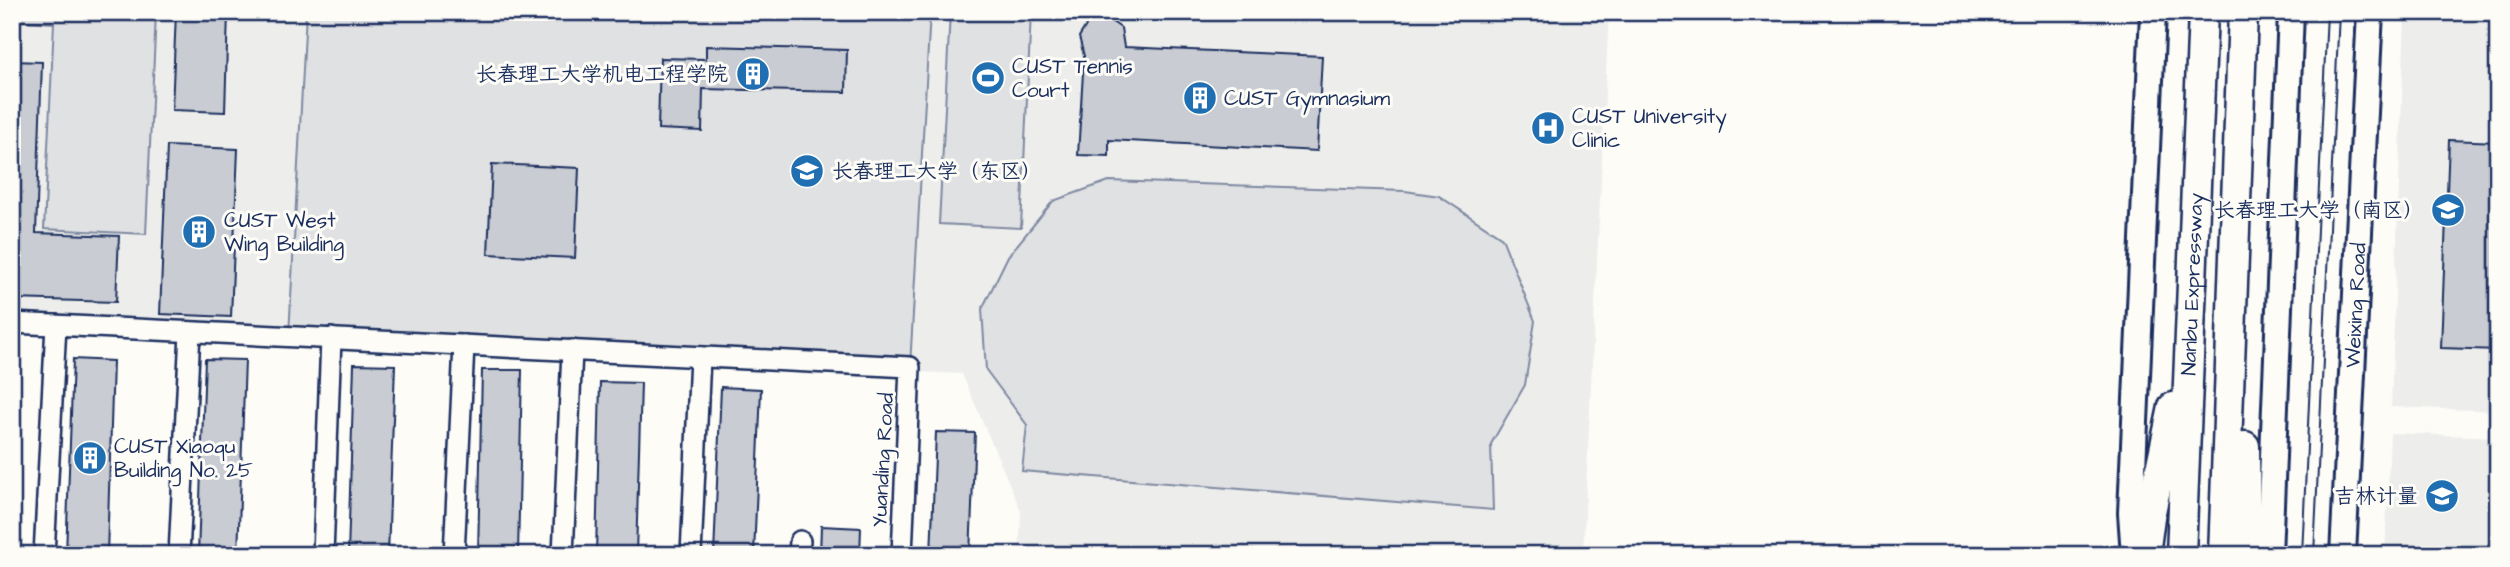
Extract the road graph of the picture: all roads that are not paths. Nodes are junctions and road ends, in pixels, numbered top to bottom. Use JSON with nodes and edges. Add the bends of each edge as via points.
{"nodes":[{"id":1,"x":2153,"y":12,"type":"edge"},
{"id":2,"x":2203,"y":12,"type":"edge"},
{"id":3,"x":2244,"y":12,"type":"edge"},
{"id":4,"x":2291,"y":12,"type":"edge"},
{"id":5,"x":2370,"y":12,"type":"edge"},
{"id":6,"x":2235,"y":264,"type":"junction"},
{"id":7,"x":12,"y":323,"type":"edge"},
{"id":8,"x":56,"y":325,"type":"junction"},
{"id":9,"x":190,"y":332,"type":"junction"},
{"id":10,"x":2189,"y":336,"type":"junction"},
{"id":11,"x":331,"y":338,"type":"junction"},
{"id":12,"x":464,"y":345,"type":"junction"},
{"id":13,"x":572,"y":350,"type":"junction"},
{"id":14,"x":700,"y":357,"type":"junction"},
{"id":15,"x":44,"y":555,"type":"edge"},
{"id":16,"x":179,"y":555,"type":"edge"},
{"id":17,"x":323,"y":555,"type":"edge"},
{"id":18,"x":454,"y":555,"type":"edge"},
{"id":19,"x":563,"y":555,"type":"edge"},
{"id":20,"x":691,"y":555,"type":"edge"},
{"id":21,"x":902,"y":555,"type":"edge"},
{"id":22,"x":2134,"y":555,"type":"edge"},
{"id":23,"x":2145,"y":555,"type":"edge"},
{"id":24,"x":2181,"y":555,"type":"edge"},
{"id":25,"x":2223,"y":555,"type":"edge"},
{"id":26,"x":2246,"y":555,"type":"edge"},
{"id":27,"x":2269,"y":555,"type":"edge"},
{"id":28,"x":2343,"y":555,"type":"edge"}],
"edges":[{"from":1,"to":22,"type":"main road","via":[[2131,513]]},
{"from":2,"to":10,"type":"highway","name":"Nanbu Expressway"},
{"from":3,"to":6,"type":"highway","name":"Nanbu Expressway"},
{"from":4,"to":27,"type":"main road"},
{"from":5,"to":28,"type":"main road","name":"Weixing Road"},
{"from":6,"to":25,"type":"highway","name":"Nanbu Expressway"},
{"from":6,"to":26,"type":"highway","via":[[2245,404]]},
{"from":7,"to":8,"type":"street"},
{"from":8,"to":9,"type":"street"},
{"from":8,"to":15,"type":"street"},
{"from":9,"to":11,"type":"street"},
{"from":9,"to":16,"type":"street"},
{"from":10,"to":23,"type":"highway"},
{"from":10,"to":24,"type":"highway","name":"Nanbu Expressway"},
{"from":11,"to":12,"type":"street"},
{"from":11,"to":17,"type":"street"},
{"from":12,"to":13,"type":"street"},
{"from":12,"to":18,"type":"street"},
{"from":13,"to":14,"type":"street"},
{"from":13,"to":19,"type":"street"},
{"from":14,"to":20,"type":"street"},
{"from":14,"to":21,"type":"street","name":"Yuanding Road","via":[[911,368]]}]}
